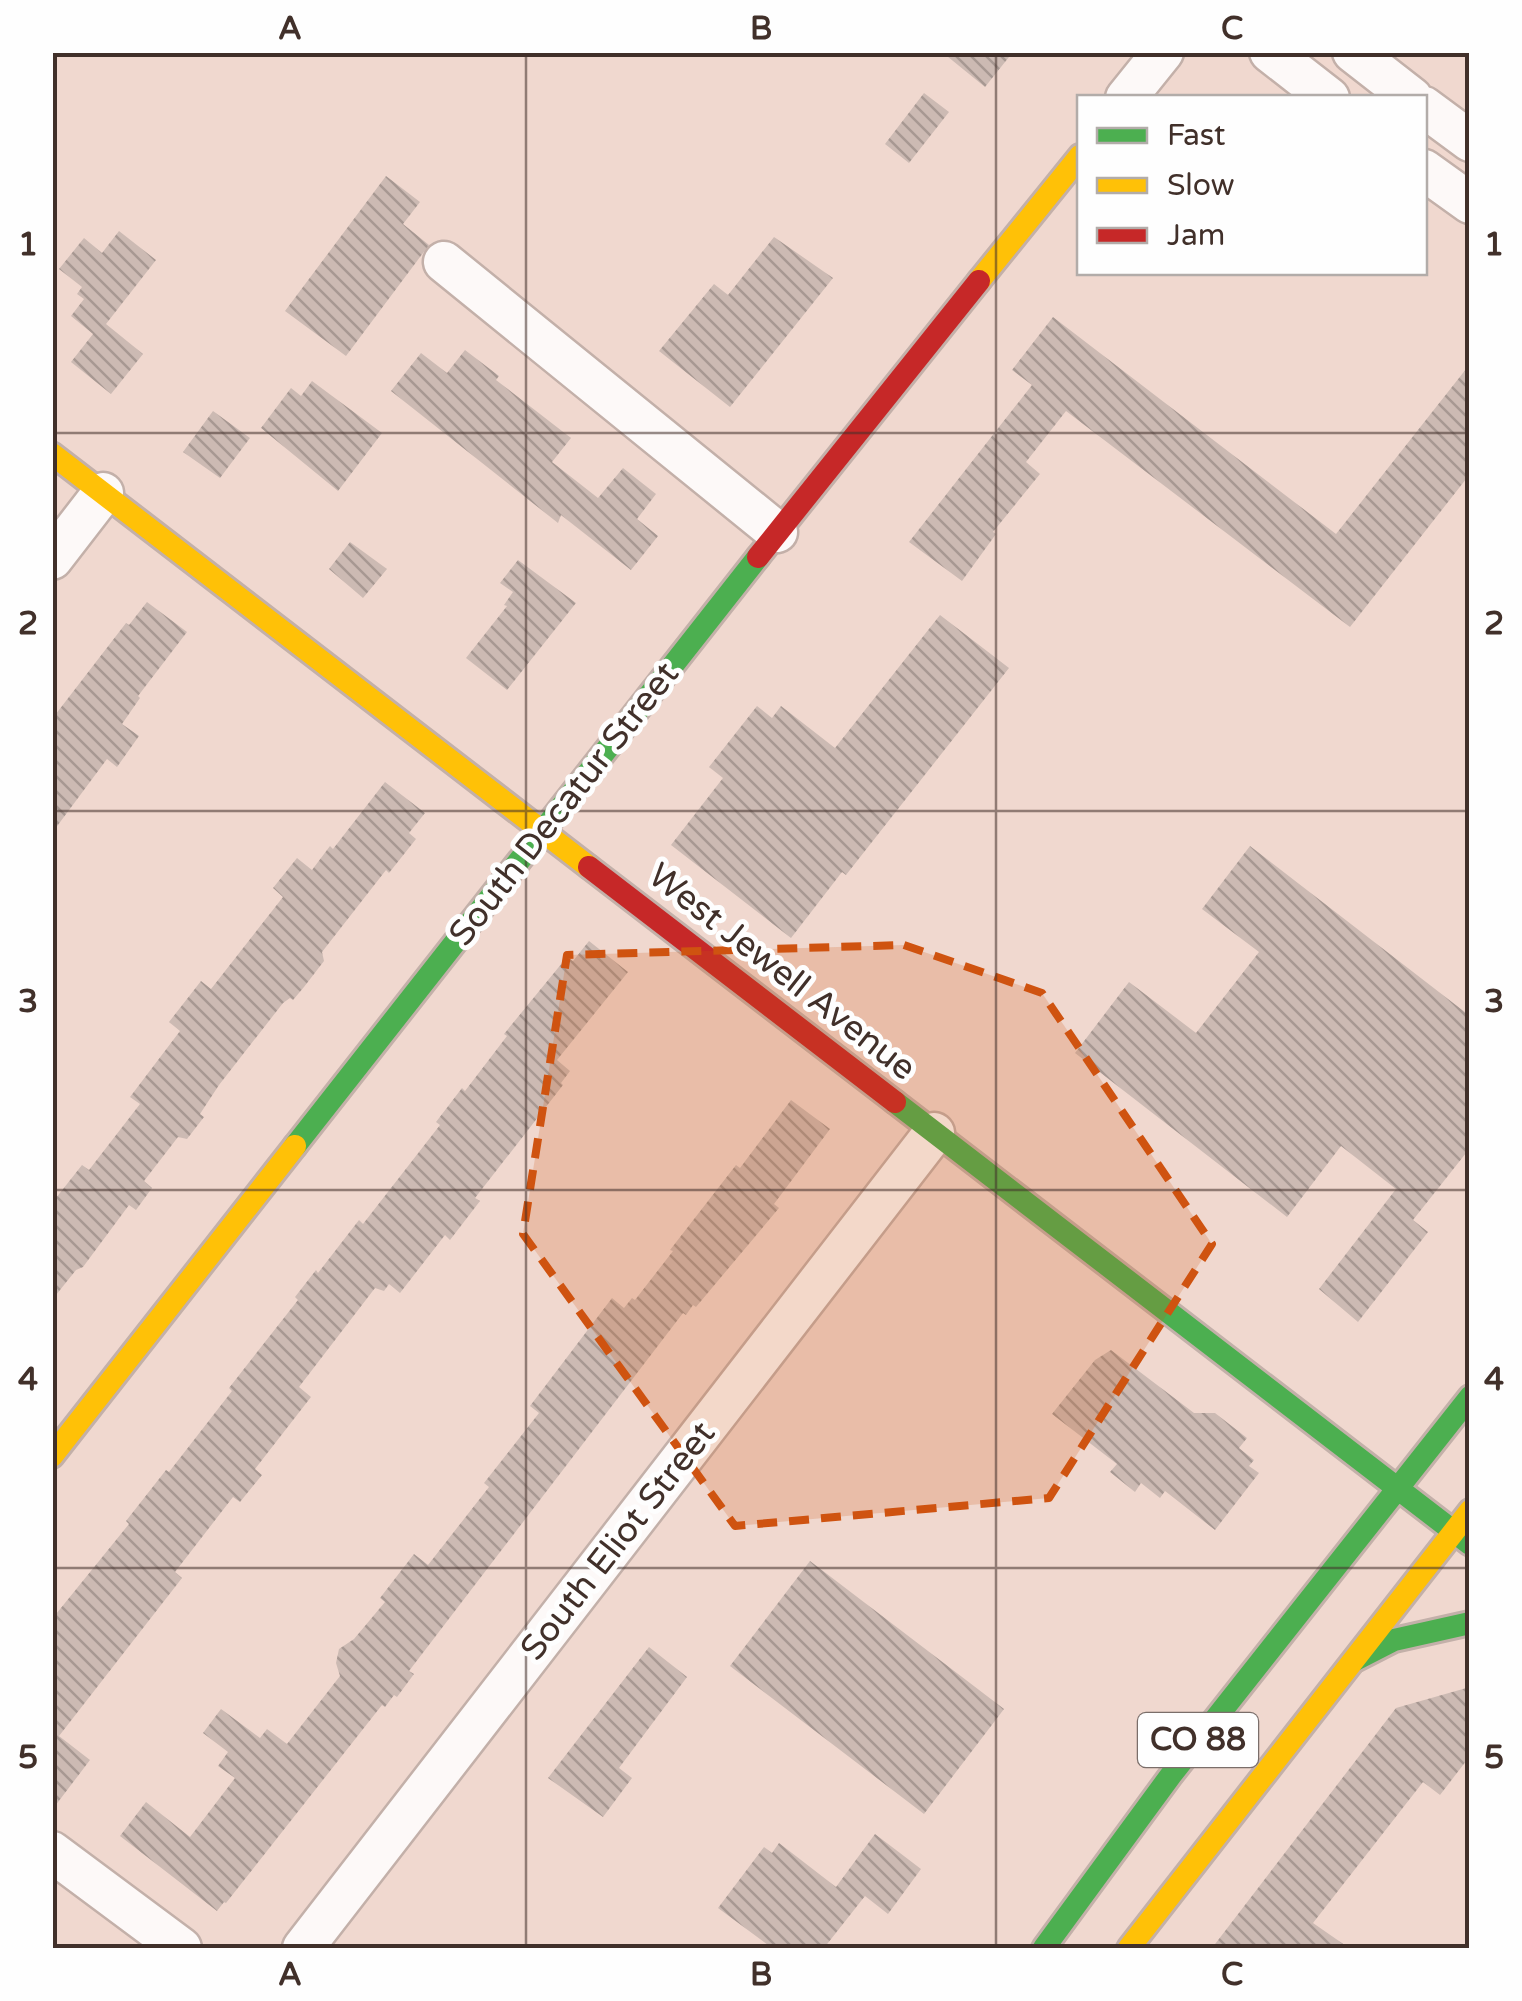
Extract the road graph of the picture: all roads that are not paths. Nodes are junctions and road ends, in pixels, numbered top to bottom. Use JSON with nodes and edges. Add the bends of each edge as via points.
{"nodes":[{"id":1,"x":1163,"y":52,"type":"edge"},
{"id":2,"x":1270,"y":52,"type":"edge"},
{"id":3,"x":1353,"y":52,"type":"edge"},
{"id":4,"x":1128,"y":95,"type":"edge"},
{"id":5,"x":1325,"y":95,"type":"edge"},
{"id":6,"x":1408,"y":95,"type":"edge"},
{"id":7,"x":1077,"y":160,"type":"edge"},
{"id":8,"x":1427,"y":172,"type":"edge"},
{"id":9,"x":1470,"y":203,"type":"edge"},
{"id":10,"x":444,"y":262,"type":"dead end"},
{"id":11,"x":52,"y":454,"type":"edge"},
{"id":12,"x":103,"y":493,"type":"junction"},
{"id":13,"x":777,"y":532,"type":"junction"},
{"id":14,"x":52,"y":559,"type":"edge"},
{"id":15,"x":542,"y":831,"type":"junction"},
{"id":16,"x":934,"y":1133,"type":"junction"},
{"id":17,"x":1470,"y":1397,"type":"edge"},
{"id":18,"x":52,"y":1456,"type":"edge"},
{"id":19,"x":1397,"y":1488,"type":"junction"},
{"id":20,"x":1470,"y":1511,"type":"edge"},
{"id":21,"x":1461,"y":1538,"type":"edge"},
{"id":22,"x":1470,"y":1623,"type":"edge"},
{"id":23,"x":1352,"y":1662,"type":"junction"},
{"id":24,"x":52,"y":1852,"type":"edge"},
{"id":25,"x":181,"y":1948,"type":"edge"},
{"id":26,"x":303,"y":1948,"type":"edge"},
{"id":27,"x":1044,"y":1948,"type":"edge"},
{"id":28,"x":1128,"y":1948,"type":"edge"}],
"edges":[{"from":1,"to":4,"type":"street"},
{"from":2,"to":5,"type":"street"},
{"from":3,"to":6,"type":"street"},
{"from":7,"to":13,"type":"street","name":"South Decatur Street"},
{"from":8,"to":9,"type":"street"},
{"from":10,"to":13,"type":"street"},
{"from":11,"to":12,"type":"street","name":"West Jewell Avenue"},
{"from":12,"to":14,"type":"street"},
{"from":12,"to":15,"type":"street","name":"West Jewell Avenue"},
{"from":13,"to":15,"type":"street","name":"South Decatur Street"},
{"from":15,"to":16,"type":"street","name":"West Jewell Avenue"},
{"from":15,"to":18,"type":"street","name":"South Decatur Street"},
{"from":16,"to":19,"type":"street","name":"West Jewell Avenue"},
{"from":16,"to":26,"type":"street","name":"South Eliot Street"},
{"from":17,"to":19,"type":"street","number":"CO 88"},
{"from":19,"to":21,"type":"street","name":"West Jewell Avenue"},
{"from":19,"to":27,"type":"street","number":"CO 88","via":[[1180,1762]]},
{"from":20,"to":21,"type":"street","number":"CO 88"},
{"from":21,"to":23,"type":"street","number":"CO 88"},
{"from":22,"to":23,"type":"street","via":[[1394,1640]]},
{"from":23,"to":28,"type":"street","number":"CO 88"},
{"from":24,"to":25,"type":"street"}]}
